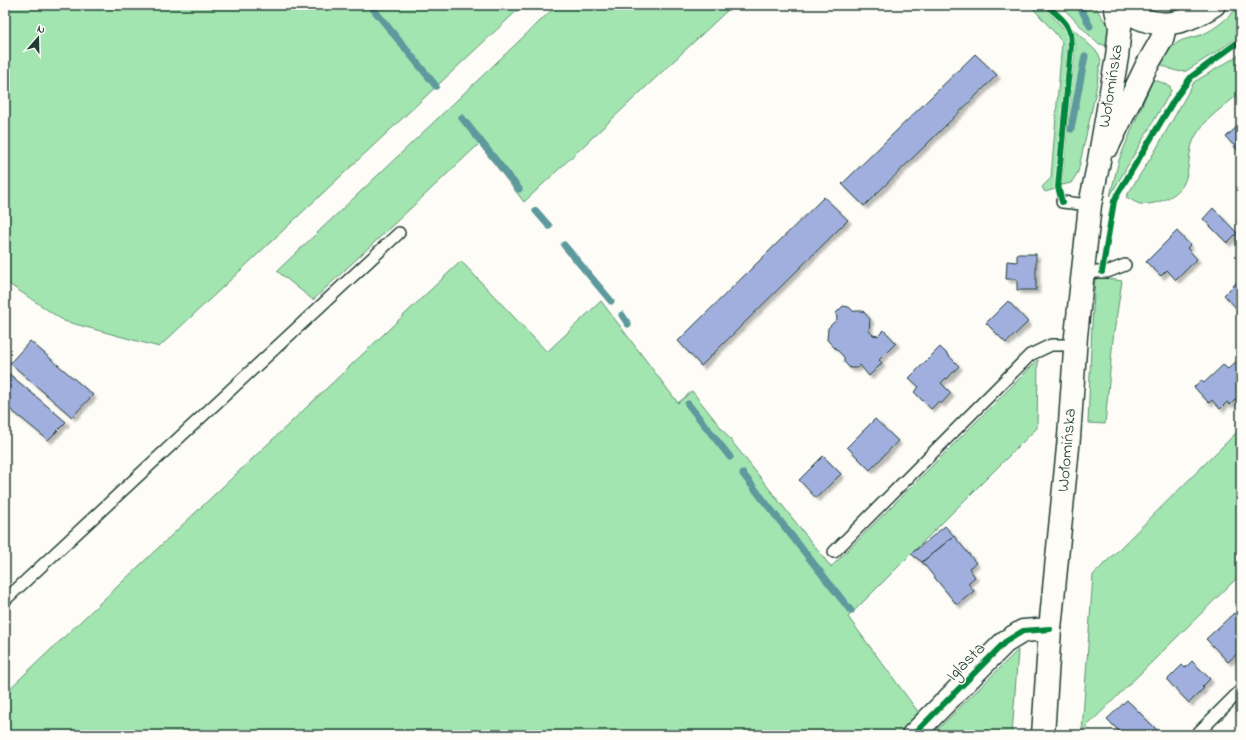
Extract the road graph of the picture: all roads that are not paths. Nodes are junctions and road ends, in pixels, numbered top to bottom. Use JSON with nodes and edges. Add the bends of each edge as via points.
{"nodes":[{"id":1,"x":1117,"y":5,"type":"edge"},
{"id":2,"x":1214,"y":5,"type":"edge"},
{"id":3,"x":1166,"y":24,"type":"junction"},
{"id":4,"x":1098,"y":166,"type":"junction"},
{"id":5,"x":1062,"y":202,"type":"dead end"},
{"id":6,"x":1090,"y":205,"type":"junction"},
{"id":7,"x":399,"y":233,"type":"dead end"},
{"id":8,"x":1125,"y":265,"type":"dead end"},
{"id":9,"x":1082,"y":274,"type":"junction"},
{"id":10,"x":1075,"y":345,"type":"junction"},
{"id":11,"x":834,"y":552,"type":"dead end"},
{"id":12,"x":5,"y":600,"type":"edge"},
{"id":13,"x":1050,"y":629,"type":"junction"},
{"id":14,"x":1241,"y":690,"type":"edge"},
{"id":15,"x":913,"y":735,"type":"edge"},
{"id":16,"x":1043,"y":735,"type":"edge"},
{"id":17,"x":1196,"y":735,"type":"edge"}],
"edges":[{"from":1,"to":3,"type":"main road","via":[[1147,21]]},
{"from":1,"to":4,"type":"main road","name":"Wołomińska","via":[[1120,27],[1117,56]]},
{"from":2,"to":3,"type":"main road","via":[[1189,19]]},
{"from":3,"to":4,"type":"main road","name":"Wołomińska","via":[[1162,39]]},
{"from":4,"to":6,"type":"main road","name":"Wołomińska"},
{"from":5,"to":6,"type":"lane"},
{"from":6,"to":9,"type":"main road","name":"Wołomińska"},
{"from":7,"to":12,"type":"lane"},
{"from":8,"to":9,"type":"lane","via":[[1107,272]]},
{"from":9,"to":10,"type":"main road","name":"Wołomińska"},
{"from":10,"to":11,"type":"lane","via":[[1051,345],[1030,355]]},
{"from":10,"to":13,"type":"main road","name":"Wołomińska","via":[[1069,437]]},
{"from":13,"to":15,"type":"main road","name":"Iglasta","via":[[1023,631],[1005,642]]},
{"from":13,"to":16,"type":"main road","name":"Wołomińska"},
{"from":14,"to":17,"type":"lane"}]}
